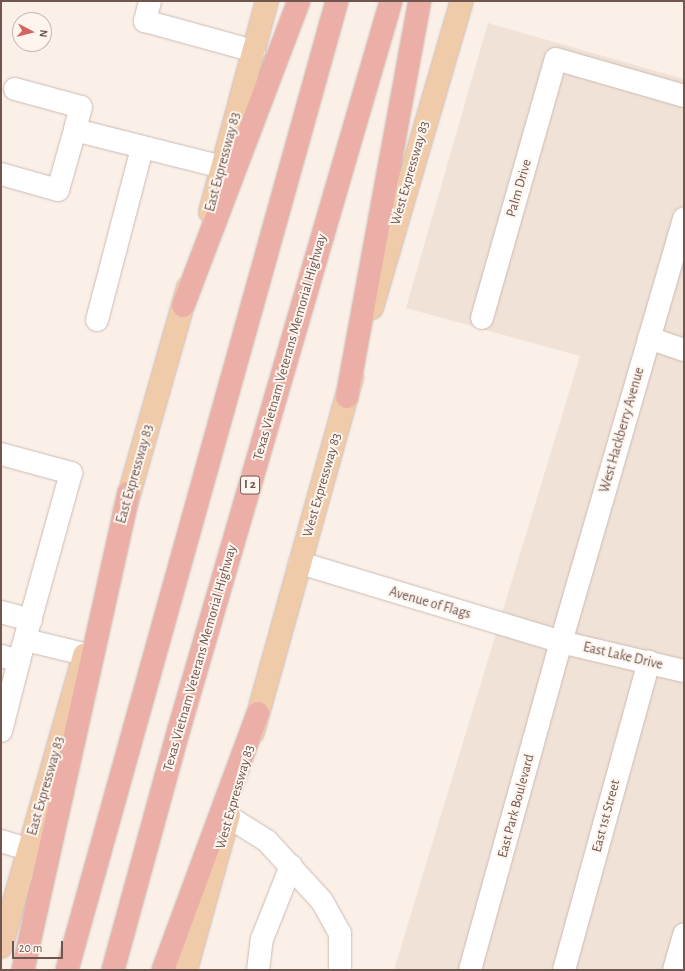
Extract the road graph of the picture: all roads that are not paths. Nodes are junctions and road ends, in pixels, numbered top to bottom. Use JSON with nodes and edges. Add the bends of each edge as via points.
{"nodes":[{"id":1,"x":150,"y":1,"type":"edge"},
{"id":2,"x":267,"y":1,"type":"edge"},
{"id":3,"x":299,"y":1,"type":"edge"},
{"id":4,"x":338,"y":1,"type":"edge"},
{"id":5,"x":391,"y":1,"type":"edge"},
{"id":6,"x":420,"y":1,"type":"edge"},
{"id":7,"x":462,"y":1,"type":"edge"},
{"id":8,"x":254,"y":51,"type":"junction"},
{"id":9,"x":15,"y":89,"type":"dead end"},
{"id":10,"x":684,"y":96,"type":"edge"},
{"id":11,"x":75,"y":130,"type":"junction"},
{"id":12,"x":142,"y":148,"type":"junction"},
{"id":13,"x":222,"y":167,"type":"junction"},
{"id":14,"x":1,"y":174,"type":"edge"},
{"id":15,"x":684,"y":219,"type":"edge"},
{"id":16,"x":183,"y":306,"type":"junction"},
{"id":17,"x":482,"y":318,"type":"dead end"},
{"id":18,"x":97,"y":320,"type":"dead end"},
{"id":19,"x":649,"y":338,"type":"junction"},
{"id":20,"x":684,"y":350,"type":"edge"},
{"id":21,"x":347,"y":397,"type":"junction"},
{"id":22,"x":1,"y":454,"type":"edge"},
{"id":23,"x":129,"y":493,"type":"junction"},
{"id":24,"x":300,"y":563,"type":"junction"},
{"id":25,"x":1,"y":612,"type":"edge"},
{"id":26,"x":28,"y":630,"type":"junction"},
{"id":27,"x":561,"y":642,"type":"junction"},
{"id":28,"x":84,"y":654,"type":"junction"},
{"id":29,"x":10,"y":659,"type":"edge"},
{"id":30,"x":649,"y":661,"type":"junction"},
{"id":31,"x":684,"y":671,"type":"edge"},
{"id":32,"x":5,"y":699,"type":"edge"},
{"id":33,"x":258,"y":713,"type":"junction"},
{"id":34,"x":1,"y":731,"type":"edge"},
{"id":35,"x":229,"y":817,"type":"junction"},
{"id":36,"x":1,"y":841,"type":"edge"},
{"id":37,"x":28,"y":849,"type":"junction"},
{"id":38,"x":291,"y":866,"type":"junction"},
{"id":39,"x":684,"y":934,"type":"edge"},
{"id":40,"x":1,"y":947,"type":"edge"},
{"id":41,"x":23,"y":970,"type":"edge"},
{"id":42,"x":67,"y":970,"type":"edge"},
{"id":43,"x":113,"y":970,"type":"edge"},
{"id":44,"x":163,"y":970,"type":"edge"},
{"id":45,"x":186,"y":970,"type":"edge"},
{"id":46,"x":258,"y":970,"type":"edge"},
{"id":47,"x":340,"y":970,"type":"edge"},
{"id":48,"x":470,"y":970,"type":"edge"},
{"id":49,"x":564,"y":970,"type":"edge"},
{"id":50,"x":674,"y":970,"type":"edge"}],
"edges":[{"from":1,"to":8,"type":"street","via":[[145,21]]},
{"from":2,"to":8,"type":"main road","name":"East Expressway 83"},
{"from":3,"to":16,"type":"highway"},
{"from":4,"to":42,"type":"highway"},
{"from":5,"to":43,"type":"highway","name":"Texas Vietnam Veterans Memorial Highway","number":"I 2","via":[[179,730]]},
{"from":6,"to":21,"type":"highway"},
{"from":7,"to":21,"type":"main road","name":"West Expressway 83"},
{"from":8,"to":13,"type":"main road","name":"East Expressway 83"},
{"from":9,"to":11,"type":"street","via":[[81,107]]},
{"from":10,"to":17,"type":"street","name":"Palm Drive","via":[[556,59]]},
{"from":11,"to":12,"type":"street"},
{"from":11,"to":14,"type":"street","via":[[58,190]]},
{"from":12,"to":13,"type":"street"},
{"from":12,"to":18,"type":"street"},
{"from":13,"to":16,"type":"main road","name":"East Expressway 83"},
{"from":15,"to":19,"type":"street","name":"West Hackberry Avenue"},
{"from":16,"to":23,"type":"main road","name":"East Expressway 83"},
{"from":19,"to":20,"type":"street"},
{"from":19,"to":27,"type":"street","name":"West Hackberry Avenue"},
{"from":21,"to":24,"type":"main road","name":"West Expressway 83"},
{"from":22,"to":26,"type":"street","via":[[71,473]]},
{"from":23,"to":28,"type":"main road","name":"East Expressway 83"},
{"from":23,"to":41,"type":"highway"},
{"from":24,"to":27,"type":"street","name":"Avenue of Flags"},
{"from":24,"to":33,"type":"main road","name":"West Expressway 83"},
{"from":25,"to":26,"type":"street"},
{"from":26,"to":28,"type":"street"},
{"from":26,"to":29,"type":"street"},
{"from":27,"to":30,"type":"street","name":"East Lake Drive"},
{"from":27,"to":48,"type":"street","name":"East Park Boulevard"},
{"from":28,"to":37,"type":"main road","name":"East Expressway 83"},
{"from":29,"to":32,"type":"street"},
{"from":30,"to":31,"type":"street","name":"East Lake Drive"},
{"from":30,"to":49,"type":"street","name":"East 1st Street"},
{"from":32,"to":34,"type":"street"},
{"from":33,"to":35,"type":"main road","name":"West Expressway 83"},
{"from":33,"to":44,"type":"highway"},
{"from":35,"to":38,"type":"street","via":[[267,841]]},
{"from":35,"to":45,"type":"main road","name":"West Expressway 83"},
{"from":36,"to":37,"type":"street"},
{"from":37,"to":40,"type":"main road","name":"East Expressway 83"},
{"from":38,"to":46,"type":"street","via":[[262,939]]},
{"from":38,"to":47,"type":"street","via":[[322,901],[340,932]]},
{"from":39,"to":50,"type":"street"}]}
